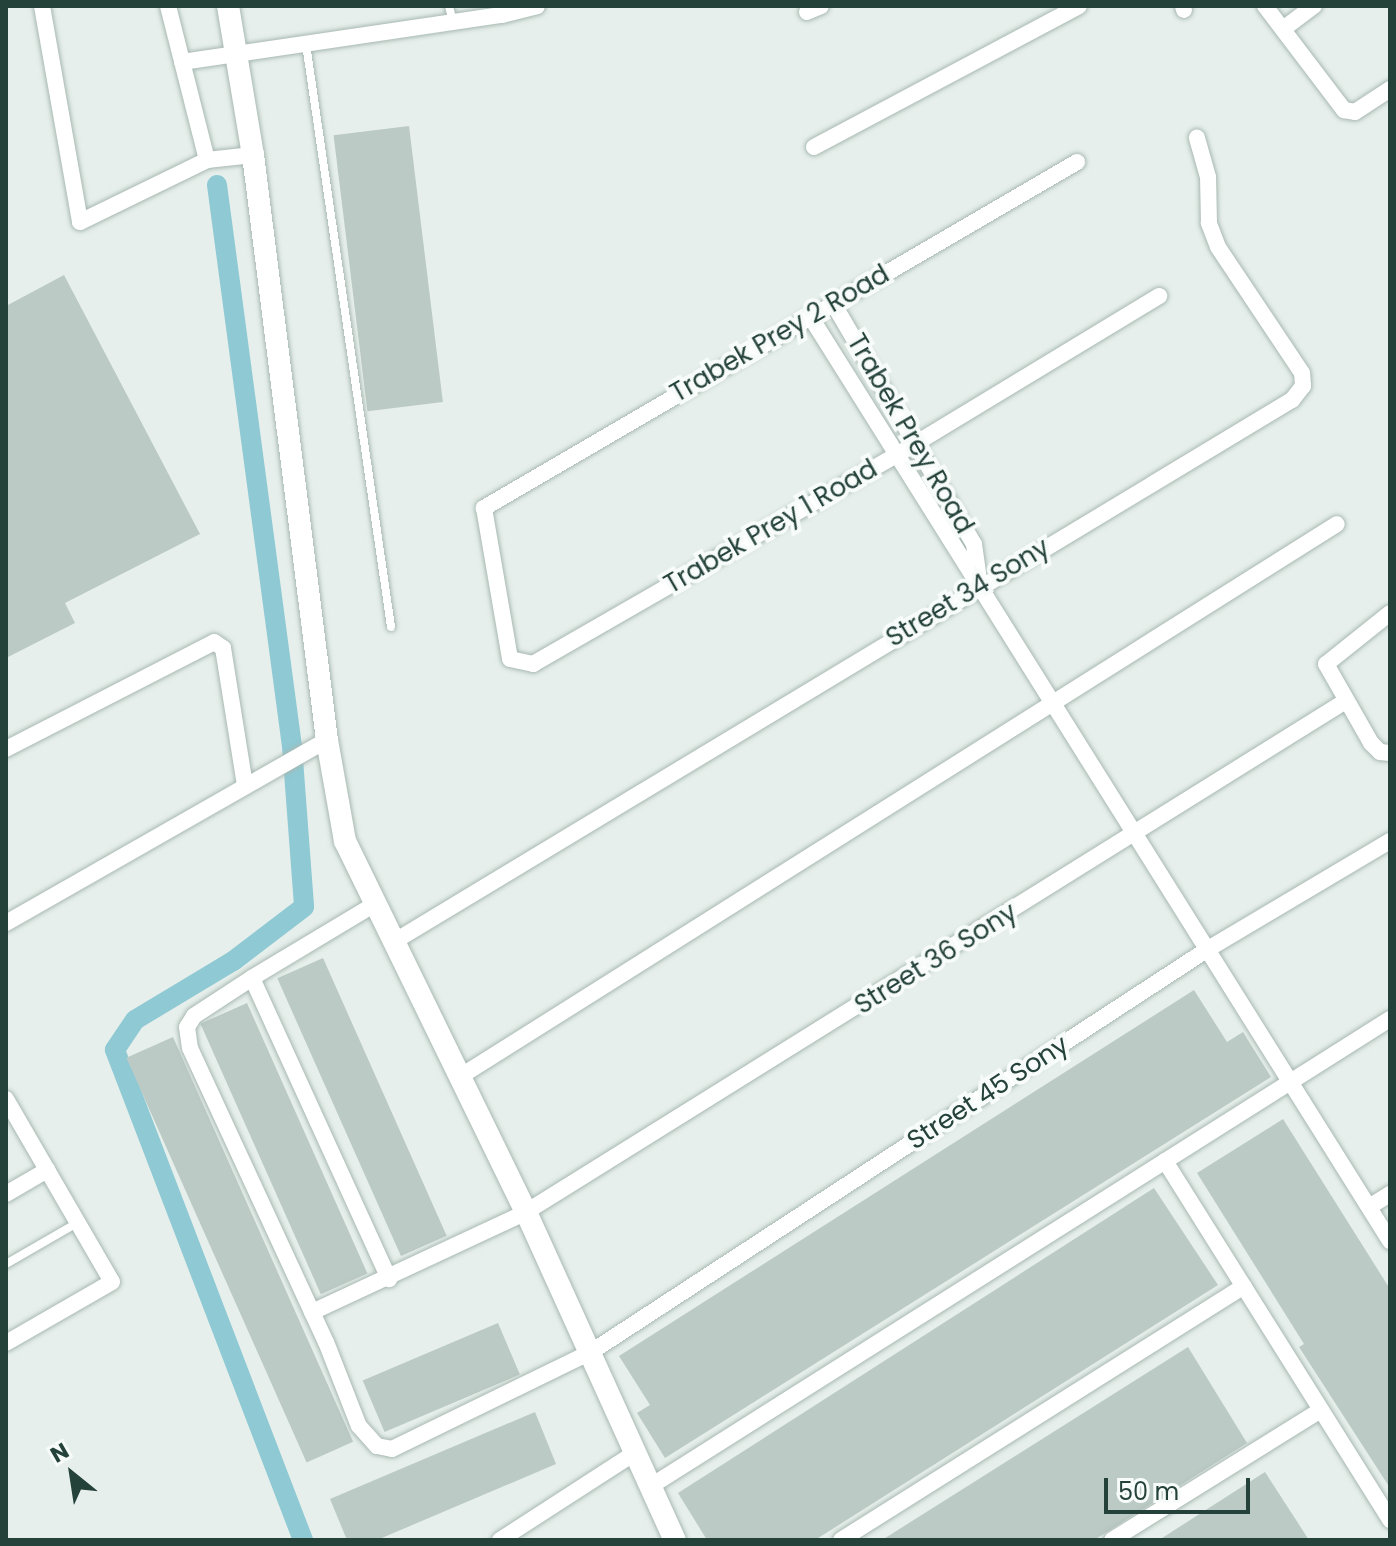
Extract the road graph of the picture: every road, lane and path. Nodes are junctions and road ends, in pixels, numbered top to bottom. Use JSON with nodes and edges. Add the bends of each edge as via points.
{"nodes":[{"id":1,"x":42,"y":6,"type":"edge"},
{"id":2,"x":168,"y":6,"type":"edge"},
{"id":3,"x":228,"y":6,"type":"edge"},
{"id":4,"x":537,"y":6,"type":"edge"},
{"id":5,"x":1079,"y":6,"type":"edge"},
{"id":6,"x":1265,"y":6,"type":"edge"},
{"id":7,"x":1314,"y":6,"type":"edge"},
{"id":8,"x":500,"y":10,"type":"edge"},
{"id":9,"x":451,"y":14,"type":"edge"},
{"id":10,"x":1283,"y":29,"type":"junction"},
{"id":11,"x":306,"y":44,"type":"junction"},
{"id":12,"x":236,"y":54,"type":"junction"},
{"id":13,"x":182,"y":62,"type":"junction"},
{"id":14,"x":1390,"y":89,"type":"edge"},
{"id":15,"x":1197,"y":138,"type":"dead end"},
{"id":16,"x":814,"y":147,"type":"dead end"},
{"id":17,"x":253,"y":155,"type":"junction"},
{"id":18,"x":207,"y":160,"type":"junction"},
{"id":19,"x":1077,"y":162,"type":"dead end"},
{"id":20,"x":1159,"y":296,"type":"dead end"},
{"id":21,"x":833,"y":303,"type":"junction"},
{"id":22,"x":810,"y":316,"type":"junction"},
{"id":23,"x":915,"y":444,"type":"junction"},
{"id":24,"x":895,"y":456,"type":"junction"},
{"id":25,"x":484,"y":508,"type":"joint"},
{"id":26,"x":1337,"y":524,"type":"dead end"},
{"id":27,"x":980,"y":585,"type":"junction"},
{"id":28,"x":1390,"y":613,"type":"edge"},
{"id":29,"x":391,"y":627,"type":"dead end"},
{"id":30,"x":1055,"y":702,"type":"junction"},
{"id":31,"x":1344,"y":702,"type":"junction"},
{"id":32,"x":320,"y":743,"type":"junction"},
{"id":33,"x":6,"y":749,"type":"edge"},
{"id":34,"x":1390,"y":753,"type":"edge"},
{"id":35,"x":252,"y":782,"type":"junction"},
{"id":36,"x":1137,"y":834,"type":"junction"},
{"id":37,"x":1390,"y":841,"type":"edge"},
{"id":38,"x":375,"y":904,"type":"junction"},
{"id":39,"x":6,"y":923,"type":"edge"},
{"id":40,"x":395,"y":941,"type":"junction"},
{"id":41,"x":1208,"y":949,"type":"junction"},
{"id":42,"x":252,"y":978,"type":"junction"},
{"id":43,"x":1390,"y":1019,"type":"edge"},
{"id":44,"x":461,"y":1076,"type":"junction"},
{"id":45,"x":1291,"y":1081,"type":"junction"},
{"id":46,"x":6,"y":1099,"type":"edge"},
{"id":47,"x":10,"y":1116,"type":"edge"},
{"id":48,"x":1165,"y":1161,"type":"junction"},
{"id":49,"x":47,"y":1170,"type":"junction"},
{"id":50,"x":6,"y":1194,"type":"edge"},
{"id":51,"x":1390,"y":1194,"type":"edge"},
{"id":52,"x":1369,"y":1207,"type":"junction"},
{"id":53,"x":526,"y":1212,"type":"junction"},
{"id":54,"x":77,"y":1223,"type":"junction"},
{"id":55,"x":1390,"y":1241,"type":"edge"},
{"id":56,"x":6,"y":1264,"type":"edge"},
{"id":57,"x":389,"y":1279,"type":"junction"},
{"id":58,"x":1244,"y":1286,"type":"junction"},
{"id":59,"x":312,"y":1312,"type":"junction"},
{"id":60,"x":6,"y":1343,"type":"edge"},
{"id":61,"x":591,"y":1352,"type":"junction"},
{"id":62,"x":1321,"y":1410,"type":"junction"},
{"id":63,"x":636,"y":1452,"type":"junction"},
{"id":64,"x":651,"y":1486,"type":"junction"},
{"id":65,"x":1390,"y":1520,"type":"edge"},
{"id":66,"x":500,"y":1540,"type":"edge"},
{"id":67,"x":675,"y":1540,"type":"edge"},
{"id":68,"x":841,"y":1540,"type":"edge"},
{"id":69,"x":1112,"y":1540,"type":"edge"}],
"edges":[{"from":1,"to":18,"type":"street","via":[[80,222]]},
{"from":2,"to":13,"type":"street"},
{"from":3,"to":12,"type":"street"},
{"from":4,"to":8,"type":"street"},
{"from":5,"to":16,"type":"street"},
{"from":6,"to":10,"type":"street"},
{"from":7,"to":10,"type":"street"},
{"from":8,"to":9,"type":"street"},
{"from":9,"to":11,"type":"street"},
{"from":10,"to":14,"type":"street","via":[[1349,113]]},
{"from":11,"to":12,"type":"street"},
{"from":11,"to":29,"type":"lane"},
{"from":12,"to":13,"type":"street"},
{"from":12,"to":17,"type":"street"},
{"from":13,"to":18,"type":"street"},
{"from":15,"to":27,"type":"street","name":"Street 34 Sony","via":[[1208,177],[1209,223],[1218,247],[1302,373],[1303,386],[1292,400]]},
{"from":17,"to":18,"type":"street"},
{"from":17,"to":32,"type":"street"},
{"from":19,"to":21,"type":"street","name":"Trabek Prey 2 Road"},
{"from":20,"to":23,"type":"street","name":"Trabek Prey 1 Road"},
{"from":21,"to":22,"type":"street","name":"Trabek Prey 2 Road"},
{"from":21,"to":23,"type":"street","name":"Trabek Prey Road"},
{"from":22,"to":24,"type":"street","name":"Trabek Prey Road"},
{"from":22,"to":25,"type":"street","name":"Trabek Prey 2 Road"},
{"from":23,"to":24,"type":"street","name":"Trabek Prey 1 Road"},
{"from":23,"to":27,"type":"street","name":"Trabek Prey Road","via":[[974,544]]},
{"from":24,"to":25,"type":"street","name":"Trabek Prey 1 Road","via":[[533,664],[510,659]]},
{"from":24,"to":27,"type":"street","name":"Trabek Prey Road"},
{"from":26,"to":30,"type":"street"},
{"from":27,"to":30,"type":"street"},
{"from":27,"to":40,"type":"street","name":"Street 34 Sony"},
{"from":28,"to":31,"type":"street","via":[[1328,659],[1327,671]]},
{"from":30,"to":36,"type":"street"},
{"from":30,"to":44,"type":"street"},
{"from":31,"to":34,"type":"street","via":[[1371,743]]},
{"from":31,"to":36,"type":"street","name":"Street 36 Sony"},
{"from":32,"to":35,"type":"street"},
{"from":32,"to":38,"type":"street","via":[[345,841]]},
{"from":33,"to":35,"type":"street","via":[[214,642],[223,648]]},
{"from":35,"to":39,"type":"street"},
{"from":36,"to":41,"type":"street"},
{"from":36,"to":53,"type":"street","name":"Street 36 Sony"},
{"from":37,"to":41,"type":"street","name":"Street 45 Sony"},
{"from":38,"to":40,"type":"street"},
{"from":38,"to":42,"type":"street","name":"Street 45 Sony"},
{"from":40,"to":44,"type":"street"},
{"from":41,"to":45,"type":"street"},
{"from":41,"to":61,"type":"street","name":"Street 45 Sony"},
{"from":42,"to":57,"type":"street"},
{"from":42,"to":59,"type":"street","name":"Street 45 Sony","via":[[194,1016],[187,1027],[190,1048]]},
{"from":43,"to":45,"type":"street"},
{"from":44,"to":53,"type":"street"},
{"from":45,"to":48,"type":"street"},
{"from":45,"to":52,"type":"street"},
{"from":46,"to":47,"type":"street"},
{"from":47,"to":49,"type":"street"},
{"from":48,"to":58,"type":"street"},
{"from":48,"to":64,"type":"street"},
{"from":49,"to":50,"type":"street"},
{"from":49,"to":54,"type":"street"},
{"from":51,"to":52,"type":"street"},
{"from":52,"to":55,"type":"street"},
{"from":53,"to":57,"type":"street","name":"Street 36 Sony"},
{"from":53,"to":61,"type":"street"},
{"from":54,"to":56,"type":"lane"},
{"from":54,"to":60,"type":"street","via":[[112,1282]]},
{"from":57,"to":59,"type":"street","name":"Street 36 Sony"},
{"from":58,"to":62,"type":"street"},
{"from":58,"to":68,"type":"street"},
{"from":59,"to":61,"type":"street","name":"Street 45 Sony","via":[[359,1426],[377,1446],[392,1449]]},
{"from":61,"to":63,"type":"street"},
{"from":62,"to":65,"type":"street"},
{"from":62,"to":69,"type":"street"},
{"from":63,"to":64,"type":"street"},
{"from":63,"to":66,"type":"street"},
{"from":64,"to":67,"type":"street"}]}
